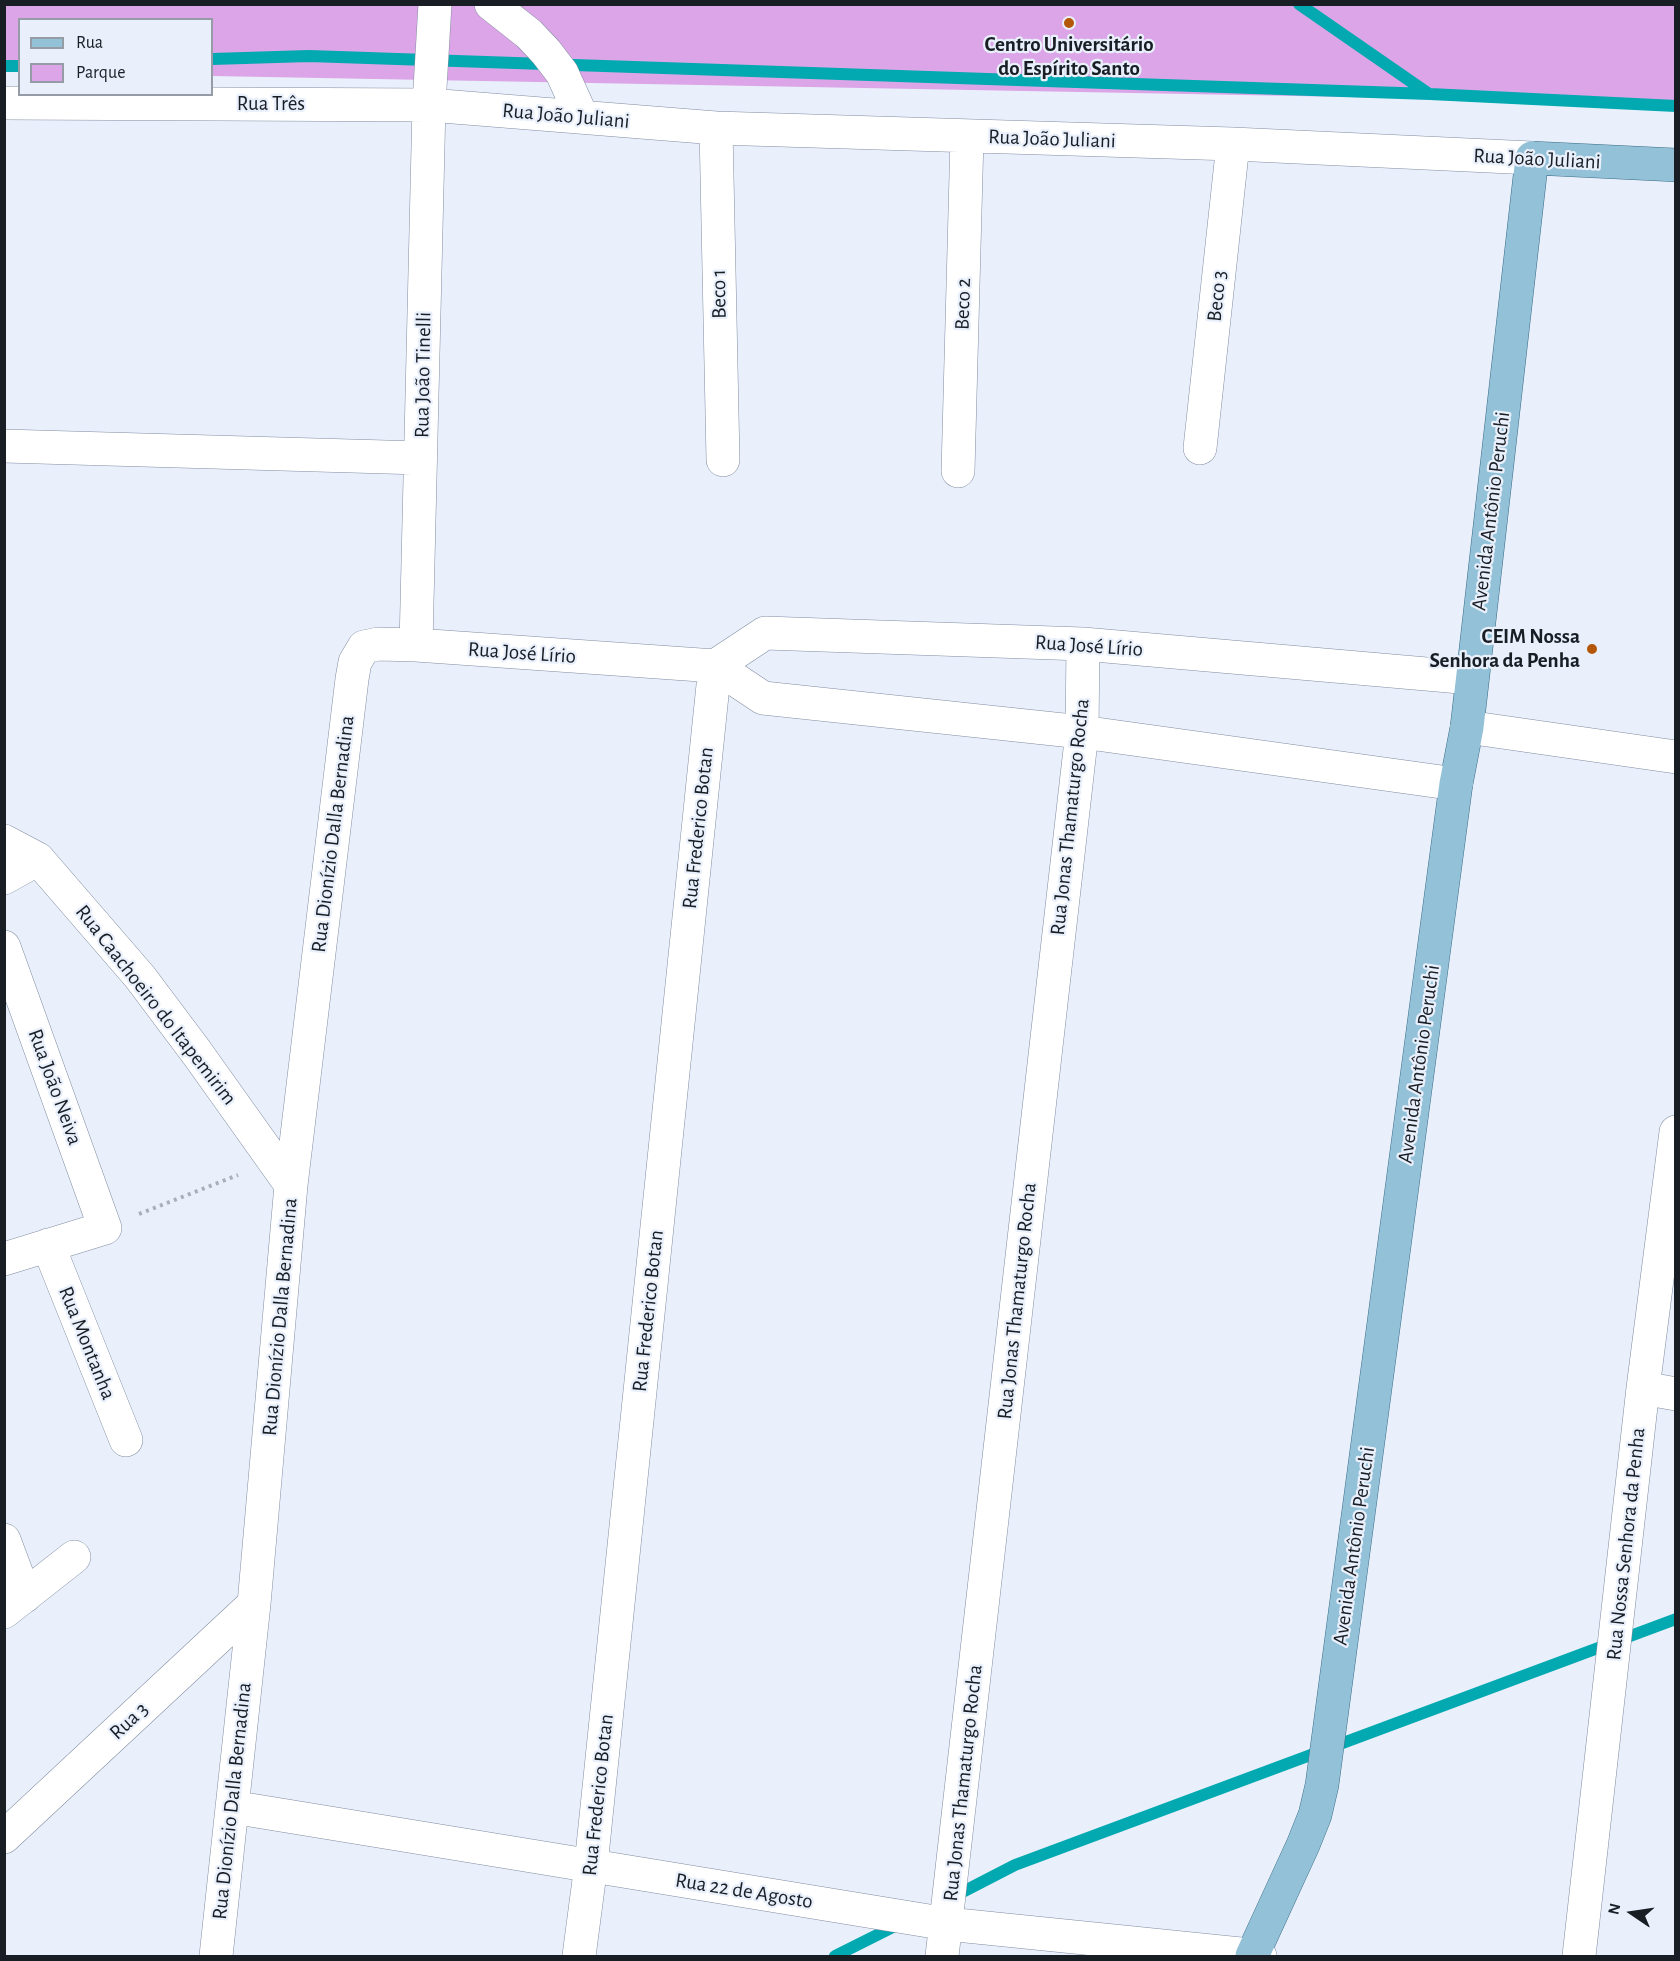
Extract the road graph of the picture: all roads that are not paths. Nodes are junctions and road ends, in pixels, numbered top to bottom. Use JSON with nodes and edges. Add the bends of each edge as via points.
{"nodes":[{"id":1,"x":435,"y":4,"type":"edge"},
{"id":2,"x":491,"y":4,"type":"edge"},
{"id":3,"x":4,"y":103,"type":"edge"},
{"id":4,"x":429,"y":105,"type":"junction"},
{"id":5,"x":582,"y":117,"type":"junction"},
{"id":6,"x":716,"y":128,"type":"junction"},
{"id":7,"x":967,"y":136,"type":"junction"},
{"id":8,"x":1233,"y":144,"type":"junction"},
{"id":9,"x":1532,"y":158,"type":"junction"},
{"id":10,"x":1676,"y":165,"type":"edge"},
{"id":11,"x":4,"y":446,"type":"edge"},
{"id":12,"x":1200,"y":448,"type":"dead end"},
{"id":13,"x":421,"y":458,"type":"junction"},
{"id":14,"x":723,"y":460,"type":"dead end"},
{"id":15,"x":958,"y":471,"type":"dead end"},
{"id":16,"x":1083,"y":644,"type":"junction"},
{"id":17,"x":416,"y":645,"type":"junction"},
{"id":18,"x":715,"y":666,"type":"junction"},
{"id":19,"x":352,"y":678,"type":"joint"},
{"id":20,"x":1472,"y":678,"type":"junction"},
{"id":21,"x":1467,"y":727,"type":"junction"},
{"id":22,"x":1082,"y":732,"type":"junction"},
{"id":23,"x":1676,"y":757,"type":"edge"},
{"id":24,"x":1456,"y":784,"type":"junction"},
{"id":25,"x":4,"y":842,"type":"edge"},
{"id":26,"x":39,"y":859,"type":"junction"},
{"id":27,"x":4,"y":878,"type":"edge"},
{"id":28,"x":4,"y":947,"type":"edge"},
{"id":29,"x":1676,"y":1132,"type":"edge"},
{"id":30,"x":283,"y":1173,"type":"junction"},
{"id":31,"x":48,"y":1245,"type":"junction"},
{"id":32,"x":4,"y":1259,"type":"edge"},
{"id":33,"x":1643,"y":1388,"type":"junction"},
{"id":34,"x":1676,"y":1394,"type":"edge"},
{"id":35,"x":126,"y":1440,"type":"dead end"},
{"id":36,"x":4,"y":1540,"type":"edge"},
{"id":37,"x":74,"y":1557,"type":"dead end"},
{"id":38,"x":15,"y":1604,"type":"edge"},
{"id":39,"x":254,"y":1604,"type":"junction"},
{"id":40,"x":232,"y":1807,"type":"junction"},
{"id":41,"x":4,"y":1837,"type":"edge"},
{"id":42,"x":591,"y":1865,"type":"junction"},
{"id":43,"x":947,"y":1924,"type":"junction"},
{"id":44,"x":216,"y":1956,"type":"edge"},
{"id":45,"x":579,"y":1956,"type":"edge"},
{"id":46,"x":942,"y":1956,"type":"edge"},
{"id":47,"x":1255,"y":1956,"type":"edge"},
{"id":48,"x":1579,"y":1956,"type":"edge"}],
"edges":[{"from":1,"to":4,"type":"street","name":"Rua João Tinelli"},
{"from":2,"to":5,"type":"street","via":[[530,34],[546,52]]},
{"from":3,"to":4,"type":"street","name":"Rua Três"},
{"from":4,"to":5,"type":"street","name":"Rua João Juliani"},
{"from":4,"to":13,"type":"street","name":"Rua João Tinelli"},
{"from":5,"to":6,"type":"street","name":"Rua João Juliani"},
{"from":6,"to":7,"type":"street","name":"Rua João Juliani"},
{"from":6,"to":14,"type":"street","name":"Beco 1"},
{"from":7,"to":8,"type":"street","name":"Rua João Juliani"},
{"from":7,"to":15,"type":"street","name":"Beco 2"},
{"from":8,"to":9,"type":"street","name":"Rua João Juliani"},
{"from":8,"to":12,"type":"street","name":"Beco 3"},
{"from":9,"to":10,"type":"main road","name":"Rua João Juliani"},
{"from":9,"to":20,"type":"main road","name":"Avenida Antônio Peruchi"},
{"from":11,"to":13,"type":"street"},
{"from":13,"to":17,"type":"street","name":"Rua João Tinelli"},
{"from":16,"to":18,"type":"street","name":"Rua José Lírio","via":[[765,633]]},
{"from":16,"to":20,"type":"street","name":"Rua José Lírio"},
{"from":16,"to":22,"type":"street","name":"Rua Jonas Thamaturgo Rocha"},
{"from":17,"to":18,"type":"street","name":"Rua José Lírio"},
{"from":17,"to":19,"type":"street","name":"Rua José Lírio","via":[[364,647]]},
{"from":18,"to":22,"type":"street","name":"Rua José Lírio","via":[[763,698]]},
{"from":18,"to":42,"type":"street","name":"Rua Frederico Botan"},
{"from":19,"to":30,"type":"street","name":"Rua Dionízio Dalla Bernadina"},
{"from":20,"to":21,"type":"main road","name":"Avenida Antônio Peruchi"},
{"from":21,"to":23,"type":"street"},
{"from":21,"to":24,"type":"main road","name":"Avenida Antônio Peruchi"},
{"from":22,"to":24,"type":"street","name":"Rua José Lírio"},
{"from":22,"to":43,"type":"street","name":"Rua Jonas Thamaturgo Rocha"},
{"from":24,"to":47,"type":"main road","name":"Avenida Antônio Peruchi","via":[[1322,1785],[1315,1815]]},
{"from":25,"to":26,"type":"street","name":"Rua Caachoeiro do Itapemirim"},
{"from":26,"to":27,"type":"street"},
{"from":26,"to":30,"type":"street","name":"Rua Caachoeiro do Itapemirim","via":[[140,977]]},
{"from":28,"to":31,"type":"street","name":"Rua João Neiva","via":[[105,1228]]},
{"from":29,"to":33,"type":"street","name":"Rua Nossa Senhora da Penha"},
{"from":30,"to":39,"type":"street","name":"Rua Dionízio Dalla Bernadina"},
{"from":31,"to":32,"type":"street"},
{"from":31,"to":35,"type":"street","name":"Rua Montanha"},
{"from":33,"to":34,"type":"street"},
{"from":33,"to":48,"type":"street","name":"Rua Nossa Senhora da Penha"},
{"from":36,"to":38,"type":"street"},
{"from":37,"to":38,"type":"street"},
{"from":39,"to":40,"type":"street","name":"Rua Dionízio Dalla Bernadina"},
{"from":39,"to":41,"type":"street","name":"Rua 3"},
{"from":40,"to":42,"type":"street","name":"Rua 22 de Agosto"},
{"from":40,"to":44,"type":"street","name":"Rua Dionízio Dalla Bernadina"},
{"from":42,"to":43,"type":"street","name":"Rua 22 de Agosto"},
{"from":42,"to":45,"type":"street","name":"Rua Frederico Botan"},
{"from":43,"to":46,"type":"street","name":"Rua Jonas Thamaturgo Rocha"},
{"from":43,"to":47,"type":"street","name":"Rua 22 de Agosto"}]}
